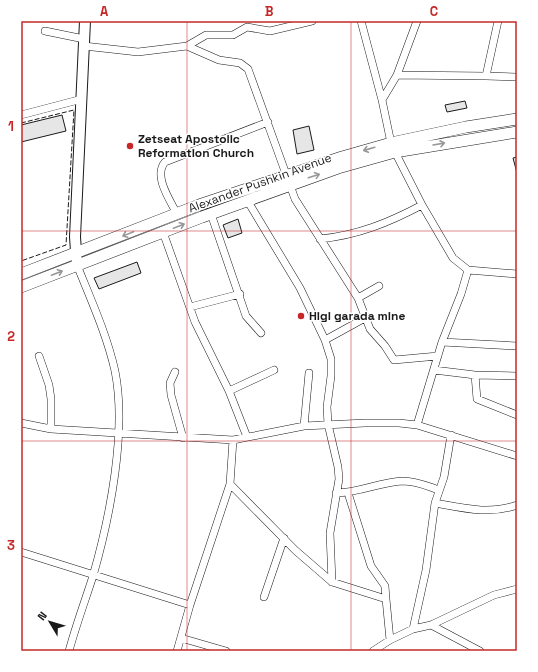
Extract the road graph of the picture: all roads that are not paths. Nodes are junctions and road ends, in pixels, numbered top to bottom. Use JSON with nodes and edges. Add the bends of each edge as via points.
{"nodes":[{"id":1,"x":85,"y":21,"type":"edge"},
{"id":2,"x":286,"y":21,"type":"edge"},
{"id":3,"x":312,"y":21,"type":"edge"},
{"id":4,"x":361,"y":21,"type":"edge"},
{"id":5,"x":417,"y":21,"type":"edge"},
{"id":6,"x":498,"y":21,"type":"edge"},
{"id":7,"x":45,"y":30,"type":"dead end"},
{"id":8,"x":279,"y":30,"type":"junction"},
{"id":9,"x":84,"y":43,"type":"junction"},
{"id":10,"x":187,"y":46,"type":"junction"},
{"id":11,"x":397,"y":75,"type":"junction"},
{"id":12,"x":486,"y":76,"type":"junction"},
{"id":13,"x":517,"y":77,"type":"edge"},
{"id":14,"x":82,"y":99,"type":"junction"},
{"id":15,"x":382,"y":100,"type":"junction"},
{"id":16,"x":21,"y":115,"type":"edge"},
{"id":17,"x":517,"y":119,"type":"edge"},
{"id":18,"x":268,"y":122,"type":"junction"},
{"id":19,"x":517,"y":132,"type":"edge"},
{"id":20,"x":393,"y":147,"type":"junction"},
{"id":21,"x":288,"y":180,"type":"junction"},
{"id":22,"x":247,"y":200,"type":"junction"},
{"id":23,"x":199,"y":205,"type":"junction"},
{"id":24,"x":422,"y":205,"type":"junction"},
{"id":25,"x":177,"y":214,"type":"junction"},
{"id":26,"x":207,"y":215,"type":"junction"},
{"id":27,"x":163,"y":232,"type":"junction"},
{"id":28,"x":320,"y":239,"type":"junction"},
{"id":29,"x":77,"y":254,"type":"junction"},
{"id":30,"x":77,"y":265,"type":"junction"},
{"id":31,"x":468,"y":270,"type":"junction"},
{"id":32,"x":21,"y":274,"type":"edge"},
{"id":33,"x":517,"y":274,"type":"edge"},
{"id":34,"x":379,"y":286,"type":"dead end"},
{"id":35,"x":21,"y":287,"type":"edge"},
{"id":36,"x":240,"y":294,"type":"junction"},
{"id":37,"x":358,"y":298,"type":"junction"},
{"id":38,"x":190,"y":308,"type":"junction"},
{"id":39,"x":366,"y":318,"type":"junction"},
{"id":40,"x":261,"y":333,"type":"dead end"},
{"id":41,"x":325,"y":340,"type":"junction"},
{"id":42,"x":442,"y":342,"type":"junction"},
{"id":43,"x":517,"y":346,"type":"edge"},
{"id":44,"x":39,"y":356,"type":"dead end"},
{"id":45,"x":438,"y":356,"type":"junction"},
{"id":46,"x":274,"y":370,"type":"dead end"},
{"id":47,"x":434,"y":370,"type":"junction"},
{"id":48,"x":175,"y":372,"type":"dead end"},
{"id":49,"x":309,"y":373,"type":"dead end"},
{"id":50,"x":475,"y":375,"type":"junction"},
{"id":51,"x":517,"y":376,"type":"edge"},
{"id":52,"x":229,"y":391,"type":"junction"},
{"id":53,"x":517,"y":415,"type":"edge"},
{"id":54,"x":21,"y":423,"type":"edge"},
{"id":55,"x":328,"y":424,"type":"junction"},
{"id":56,"x":417,"y":425,"type":"junction"},
{"id":57,"x":304,"y":426,"type":"junction"},
{"id":58,"x":51,"y":429,"type":"junction"},
{"id":59,"x":118,"y":433,"type":"junction"},
{"id":60,"x":451,"y":435,"type":"junction"},
{"id":61,"x":247,"y":437,"type":"junction"},
{"id":62,"x":183,"y":438,"type":"junction"},
{"id":63,"x":233,"y":440,"type":"junction"},
{"id":64,"x":517,"y":456,"type":"edge"},
{"id":65,"x":230,"y":484,"type":"junction"},
{"id":66,"x":439,"y":490,"type":"junction"},
{"id":67,"x":336,"y":493,"type":"junction"},
{"id":68,"x":348,"y":493,"type":"junction"},
{"id":69,"x":435,"y":503,"type":"junction"},
{"id":70,"x":517,"y":505,"type":"edge"},
{"id":71,"x":284,"y":538,"type":"junction"},
{"id":72,"x":21,"y":552,"type":"edge"},
{"id":73,"x":93,"y":575,"type":"junction"},
{"id":74,"x":332,"y":582,"type":"junction"},
{"id":75,"x":513,"y":589,"type":"edge"},
{"id":76,"x":517,"y":594,"type":"edge"},
{"id":77,"x":264,"y":597,"type":"dead end"},
{"id":78,"x":386,"y":599,"type":"junction"},
{"id":79,"x":190,"y":605,"type":"junction"},
{"id":80,"x":431,"y":625,"type":"junction"},
{"id":81,"x":413,"y":629,"type":"junction"},
{"id":82,"x":181,"y":638,"type":"junction"},
{"id":83,"x":390,"y":640,"type":"junction"},
{"id":84,"x":69,"y":651,"type":"edge"},
{"id":85,"x":177,"y":651,"type":"edge"},
{"id":86,"x":226,"y":651,"type":"edge"},
{"id":87,"x":373,"y":651,"type":"edge"},
{"id":88,"x":480,"y":651,"type":"edge"}],
"edges":[{"from":1,"to":9,"type":"street"},
{"from":2,"to":8,"type":"street"},
{"from":3,"to":8,"type":"street"},
{"from":4,"to":15,"type":"street"},
{"from":5,"to":11,"type":"street"},
{"from":6,"to":12,"type":"street"},
{"from":7,"to":9,"type":"street"},
{"from":8,"to":10,"type":"street","via":[[265,31],[247,27],[228,36],[206,34]]},
{"from":9,"to":10,"type":"street","via":[[138,52]]},
{"from":9,"to":14,"type":"street"},
{"from":10,"to":18,"type":"street","via":[[219,60],[244,65],[248,69]]},
{"from":11,"to":12,"type":"street"},
{"from":11,"to":15,"type":"street"},
{"from":12,"to":13,"type":"street"},
{"from":14,"to":16,"type":"street"},
{"from":14,"to":29,"type":"street","via":[[75,237]]},
{"from":15,"to":20,"type":"street"},
{"from":17,"to":20,"type":"main road","name":"Alexander Pushkin Avenue","via":[[466,127]]},
{"from":18,"to":21,"type":"street"},
{"from":18,"to":25,"type":"street","via":[[165,162],[160,168],[160,173],[164,189]]},
{"from":20,"to":19,"type":"main road","name":"Alexander Pushkin Avenue","one_way":true},
{"from":20,"to":21,"type":"main road","name":"Alexander Pushkin Avenue"},
{"from":20,"to":24,"type":"street"},
{"from":21,"to":22,"type":"main road","name":"Alexander Pushkin Avenue"},
{"from":21,"to":23,"type":"main road","name":"Alexander Pushkin Avenue"},
{"from":21,"to":28,"type":"street","via":[[295,199]]},
{"from":22,"to":26,"type":"main road","name":"Alexander Pushkin Avenue"},
{"from":22,"to":41,"type":"street","via":[[300,288]]},
{"from":23,"to":25,"type":"main road","name":"Alexander Pushkin Avenue"},
{"from":23,"to":26,"type":"main road"},
{"from":24,"to":28,"type":"street","via":[[359,233]]},
{"from":24,"to":31,"type":"street","via":[[453,258]]},
{"from":25,"to":29,"type":"main road","name":"Alexander Pushkin Avenue","one_way":true},
{"from":27,"to":26,"type":"main road","name":"Alexander Pushkin Avenue","one_way":true},
{"from":26,"to":36,"type":"street"},
{"from":27,"to":30,"type":"main road","name":"Alexander Pushkin Avenue"},
{"from":27,"to":38,"type":"street"},
{"from":28,"to":37,"type":"street"},
{"from":29,"to":30,"type":"street"},
{"from":29,"to":32,"type":"main road","name":"Alexander Pushkin Avenue"},
{"from":35,"to":30,"type":"main road","name":"Alexander Pushkin Avenue","one_way":true},
{"from":30,"to":59,"type":"street","via":[[100,323],[115,372]]},
{"from":31,"to":33,"type":"street"},
{"from":31,"to":42,"type":"street"},
{"from":34,"to":37,"type":"street"},
{"from":36,"to":38,"type":"street"},
{"from":36,"to":40,"type":"street","via":[[246,316]]},
{"from":37,"to":39,"type":"street"},
{"from":38,"to":52,"type":"street"},
{"from":39,"to":41,"type":"street"},
{"from":39,"to":45,"type":"street","via":[[373,335],[385,346],[394,360]]},
{"from":41,"to":55,"type":"street","via":[[331,376],[327,399]]},
{"from":42,"to":43,"type":"street"},
{"from":42,"to":45,"type":"street"},
{"from":44,"to":58,"type":"street","via":[[49,385]]},
{"from":45,"to":47,"type":"street"},
{"from":46,"to":52,"type":"street"},
{"from":47,"to":50,"type":"street"},
{"from":47,"to":56,"type":"street"},
{"from":48,"to":62,"type":"street","via":[[170,383],[171,395]]},
{"from":49,"to":57,"type":"street"},
{"from":50,"to":51,"type":"street"},
{"from":50,"to":53,"type":"street","via":[[477,399]]},
{"from":52,"to":61,"type":"street"},
{"from":54,"to":58,"type":"street"},
{"from":55,"to":56,"type":"street"},
{"from":55,"to":57,"type":"street"},
{"from":55,"to":67,"type":"street","via":[[338,467]]},
{"from":56,"to":60,"type":"street"},
{"from":57,"to":61,"type":"street"},
{"from":58,"to":59,"type":"street"},
{"from":59,"to":62,"type":"street"},
{"from":59,"to":73,"type":"street","via":[[116,467]]},
{"from":60,"to":64,"type":"street"},
{"from":60,"to":66,"type":"street","via":[[444,478]]},
{"from":61,"to":63,"type":"street"},
{"from":62,"to":63,"type":"street"},
{"from":63,"to":65,"type":"street"},
{"from":65,"to":71,"type":"street"},
{"from":65,"to":79,"type":"street"},
{"from":66,"to":68,"type":"street","via":[[417,482],[402,481]]},
{"from":66,"to":69,"type":"street"},
{"from":67,"to":68,"type":"street"},
{"from":67,"to":74,"type":"street","via":[[330,533]]},
{"from":68,"to":78,"type":"street","via":[[371,566],[385,586]]},
{"from":69,"to":70,"type":"street","via":[[489,511]]},
{"from":69,"to":81,"type":"street","via":[[426,570]]},
{"from":71,"to":74,"type":"street","via":[[311,566]]},
{"from":71,"to":77,"type":"street"},
{"from":72,"to":73,"type":"street"},
{"from":73,"to":79,"type":"street"},
{"from":73,"to":84,"type":"street"},
{"from":74,"to":78,"type":"street"},
{"from":75,"to":76,"type":"street"},
{"from":75,"to":80,"type":"street"},
{"from":78,"to":83,"type":"street"},
{"from":79,"to":82,"type":"street"},
{"from":80,"to":81,"type":"street"},
{"from":80,"to":88,"type":"street"},
{"from":81,"to":83,"type":"street"},
{"from":82,"to":85,"type":"street"},
{"from":82,"to":86,"type":"street"},
{"from":83,"to":87,"type":"street"}]}
